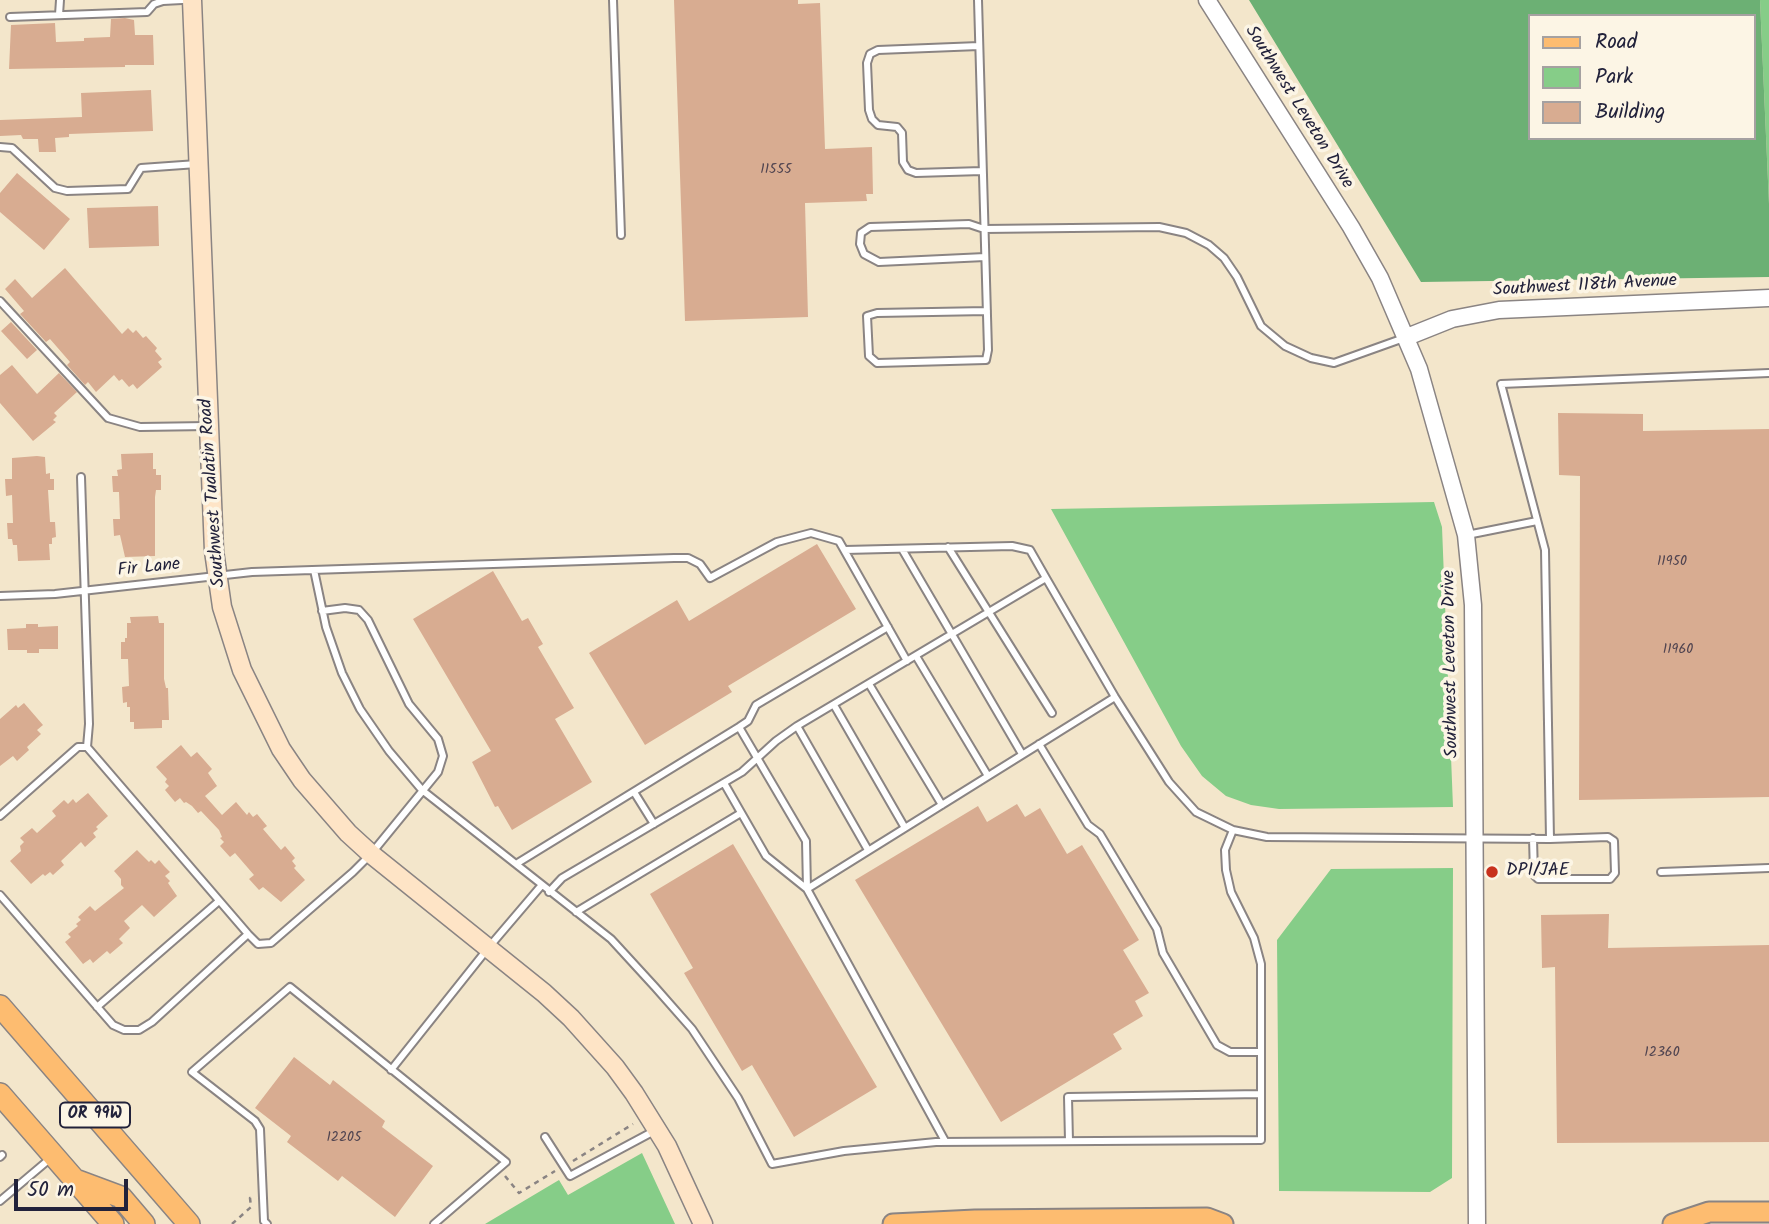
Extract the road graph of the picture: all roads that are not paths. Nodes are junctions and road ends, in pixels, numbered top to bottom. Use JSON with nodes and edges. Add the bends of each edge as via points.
{"nodes":[{"id":1,"x":60,"y":0,"type":"edge"},
{"id":2,"x":182,"y":0,"type":"edge"},
{"id":3,"x":192,"y":0,"type":"edge"},
{"id":4,"x":613,"y":0,"type":"edge"},
{"id":5,"x":978,"y":0,"type":"edge"},
{"id":6,"x":1207,"y":0,"type":"edge"},
{"id":7,"x":59,"y":15,"type":"junction"},
{"id":8,"x":10,"y":17,"type":"dead end"},
{"id":9,"x":979,"y":46,"type":"junction"},
{"id":10,"x":0,"y":147,"type":"edge"},
{"id":11,"x":199,"y":164,"type":"junction"},
{"id":12,"x":982,"y":171,"type":"junction"},
{"id":13,"x":984,"y":229,"type":"junction"},
{"id":14,"x":621,"y":235,"type":"dead end"},
{"id":15,"x":985,"y":257,"type":"junction"},
{"id":16,"x":1769,"y":298,"type":"edge"},
{"id":17,"x":0,"y":301,"type":"edge"},
{"id":18,"x":987,"y":312,"type":"junction"},
{"id":19,"x":1407,"y":337,"type":"junction"},
{"id":20,"x":1769,"y":373,"type":"edge"},
{"id":21,"x":208,"y":426,"type":"junction"},
{"id":22,"x":81,"y":477,"type":"dead end"},
{"id":23,"x":1537,"y":521,"type":"junction"},
{"id":24,"x":1466,"y":535,"type":"junction"},
{"id":25,"x":947,"y":547,"type":"junction"},
{"id":26,"x":902,"y":549,"type":"junction"},
{"id":27,"x":845,"y":550,"type":"junction"},
{"id":28,"x":314,"y":570,"type":"junction"},
{"id":29,"x":217,"y":575,"type":"junction"},
{"id":30,"x":1046,"y":578,"type":"junction"},
{"id":31,"x":85,"y":590,"type":"junction"},
{"id":32,"x":0,"y":596,"type":"edge"},
{"id":33,"x":322,"y":611,"type":"junction"},
{"id":34,"x":989,"y":612,"type":"junction"},
{"id":35,"x":888,"y":627,"type":"junction"},
{"id":36,"x":952,"y":634,"type":"junction"},
{"id":37,"x":916,"y":656,"type":"junction"},
{"id":38,"x":907,"y":661,"type":"junction"},
{"id":39,"x":869,"y":684,"type":"junction"},
{"id":40,"x":1115,"y":697,"type":"junction"},
{"id":41,"x":834,"y":705,"type":"junction"},
{"id":42,"x":1052,"y":713,"type":"dead end"},
{"id":43,"x":797,"y":726,"type":"junction"},
{"id":44,"x":739,"y":727,"type":"junction"},
{"id":45,"x":1039,"y":744,"type":"junction"},
{"id":46,"x":87,"y":747,"type":"junction"},
{"id":47,"x":1023,"y":754,"type":"junction"},
{"id":48,"x":758,"y":759,"type":"junction"},
{"id":49,"x":988,"y":776,"type":"junction"},
{"id":50,"x":724,"y":783,"type":"junction"},
{"id":51,"x":422,"y":790,"type":"junction"},
{"id":52,"x":634,"y":792,"type":"junction"},
{"id":53,"x":942,"y":805,"type":"junction"},
{"id":54,"x":741,"y":813,"type":"junction"},
{"id":55,"x":0,"y":816,"type":"edge"},
{"id":56,"x":654,"y":824,"type":"junction"},
{"id":57,"x":905,"y":828,"type":"junction"},
{"id":58,"x":1233,"y":830,"type":"junction"},
{"id":59,"x":1474,"y":837,"type":"junction"},
{"id":60,"x":1533,"y":838,"type":"junction"},
{"id":61,"x":1550,"y":839,"type":"junction"},
{"id":62,"x":868,"y":850,"type":"junction"},
{"id":63,"x":371,"y":854,"type":"junction"},
{"id":64,"x":516,"y":864,"type":"junction"},
{"id":65,"x":1769,"y":868,"type":"edge"},
{"id":66,"x":1661,"y":872,"type":"dead end"},
{"id":67,"x":541,"y":886,"type":"junction"},
{"id":68,"x":807,"y":889,"type":"junction"},
{"id":69,"x":549,"y":892,"type":"junction"},
{"id":70,"x":0,"y":895,"type":"edge"},
{"id":71,"x":219,"y":901,"type":"junction"},
{"id":72,"x":576,"y":912,"type":"junction"},
{"id":73,"x":248,"y":934,"type":"junction"},
{"id":74,"x":489,"y":947,"type":"junction"},
{"id":75,"x":0,"y":1006,"type":"edge"},
{"id":76,"x":97,"y":1007,"type":"junction"},
{"id":77,"x":1261,"y":1052,"type":"junction"},
{"id":78,"x":391,"y":1070,"type":"junction"},
{"id":79,"x":0,"y":1094,"type":"edge"},
{"id":80,"x":1261,"y":1094,"type":"junction"},
{"id":81,"x":657,"y":1129,"type":"junction"},
{"id":82,"x":545,"y":1137,"type":"dead end"},
{"id":83,"x":945,"y":1141,"type":"junction"},
{"id":84,"x":1069,"y":1141,"type":"junction"},
{"id":85,"x":54,"y":1156,"type":"junction"},
{"id":86,"x":76,"y":1180,"type":"junction"},
{"id":87,"x":0,"y":1201,"type":"edge"},
{"id":88,"x":1769,"y":1212,"type":"edge"},
{"id":89,"x":113,"y":1224,"type":"edge"},
{"id":90,"x":144,"y":1224,"type":"edge"},
{"id":91,"x":190,"y":1224,"type":"edge"},
{"id":92,"x":267,"y":1224,"type":"edge"},
{"id":93,"x":433,"y":1224,"type":"edge"},
{"id":94,"x":703,"y":1224,"type":"edge"},
{"id":95,"x":893,"y":1224,"type":"edge"},
{"id":96,"x":1223,"y":1224,"type":"edge"},
{"id":97,"x":1477,"y":1224,"type":"edge"},
{"id":98,"x":1672,"y":1224,"type":"edge"}],
"edges":[{"from":1,"to":7,"type":"lane"},
{"from":2,"to":7,"type":"lane","via":[[163,1],[147,12]]},
{"from":3,"to":11,"type":"main road","name":"Southwest Tualatin Road"},
{"from":4,"to":14,"type":"lane"},
{"from":5,"to":9,"type":"lane"},
{"from":6,"to":19,"type":"street","name":"Southwest Leveton Drive","via":[[1358,238]]},
{"from":7,"to":8,"type":"lane"},
{"from":9,"to":12,"type":"lane"},
{"from":9,"to":12,"type":"lane","via":[[878,50],[870,54],[867,63],[872,119],[902,133],[903,162],[908,170]]},
{"from":10,"to":11,"type":"lane","via":[[12,148],[55,188],[67,191],[128,189],[141,168]]},
{"from":11,"to":21,"type":"main road","name":"Southwest Tualatin Road"},
{"from":12,"to":13,"type":"lane"},
{"from":13,"to":15,"type":"lane"},
{"from":13,"to":15,"type":"lane","via":[[970,224],[870,228],[861,233],[860,244],[864,254],[879,262]]},
{"from":13,"to":19,"type":"lane","via":[[1159,227],[1186,233],[1224,258],[1261,326],[1285,346],[1334,363]]},
{"from":15,"to":18,"type":"lane"},
{"from":16,"to":19,"type":"street","name":"Southwest 118th Avenue","via":[[1499,310],[1452,319]]},
{"from":17,"to":21,"type":"lane","via":[[108,418],[140,427]]},
{"from":18,"to":18,"type":"lane","via":[[986,360],[877,363],[869,356],[867,316]]},
{"from":19,"to":24,"type":"street","name":"Southwest Leveton Drive"},
{"from":20,"to":23,"type":"lane","via":[[1501,384]]},
{"from":21,"to":29,"type":"main road","name":"Southwest Tualatin Road"},
{"from":22,"to":31,"type":"lane"},
{"from":23,"to":24,"type":"lane"},
{"from":23,"to":61,"type":"lane","via":[[1545,550]]},
{"from":24,"to":59,"type":"street","name":"Southwest Leveton Drive","via":[[1473,605]]},
{"from":25,"to":26,"type":"lane"},
{"from":25,"to":30,"type":"lane","via":[[1012,545],[1030,550]]},
{"from":25,"to":34,"type":"lane"},
{"from":26,"to":27,"type":"lane"},
{"from":26,"to":36,"type":"lane"},
{"from":27,"to":28,"type":"lane","name":"Fir Lane","via":[[839,541],[811,533],[777,542],[710,578],[700,564],[688,558]]},
{"from":27,"to":35,"type":"lane"},
{"from":28,"to":29,"type":"lane","name":"Fir Lane"},
{"from":28,"to":33,"type":"lane"},
{"from":29,"to":31,"type":"lane","name":"Fir Lane"},
{"from":29,"to":63,"type":"main road","name":"Southwest Tualatin Road","via":[[231,639],[265,722],[302,780]]},
{"from":30,"to":34,"type":"lane"},
{"from":30,"to":40,"type":"lane"},
{"from":31,"to":32,"type":"lane","name":"Fir Lane"},
{"from":31,"to":46,"type":"lane"},
{"from":33,"to":51,"type":"lane","via":[[342,673],[360,709]]},
{"from":33,"to":51,"type":"lane","via":[[359,610],[409,704],[438,739],[443,756],[438,772]]},
{"from":34,"to":36,"type":"lane"},
{"from":34,"to":42,"type":"lane"},
{"from":35,"to":38,"type":"lane"},
{"from":35,"to":44,"type":"lane","via":[[756,705]]},
{"from":36,"to":37,"type":"lane"},
{"from":36,"to":47,"type":"lane"},
{"from":37,"to":38,"type":"lane"},
{"from":37,"to":49,"type":"lane"},
{"from":38,"to":39,"type":"lane"},
{"from":39,"to":41,"type":"lane"},
{"from":39,"to":53,"type":"lane"},
{"from":40,"to":45,"type":"lane"},
{"from":40,"to":58,"type":"lane","via":[[1169,782],[1196,811]]},
{"from":41,"to":43,"type":"lane"},
{"from":41,"to":57,"type":"lane"},
{"from":43,"to":48,"type":"lane"},
{"from":43,"to":62,"type":"lane"},
{"from":44,"to":48,"type":"lane"},
{"from":44,"to":52,"type":"lane"},
{"from":45,"to":47,"type":"lane"},
{"from":45,"to":77,"type":"lane","via":[[1157,929],[1163,953],[1217,1045],[1230,1052]]},
{"from":46,"to":55,"type":"lane","via":[[78,747]]},
{"from":46,"to":71,"type":"lane"},
{"from":47,"to":49,"type":"lane"},
{"from":48,"to":50,"type":"lane"},
{"from":48,"to":68,"type":"lane","via":[[806,841]]},
{"from":49,"to":53,"type":"lane"},
{"from":50,"to":54,"type":"lane"},
{"from":50,"to":56,"type":"lane"},
{"from":51,"to":63,"type":"lane"},
{"from":51,"to":64,"type":"lane"},
{"from":52,"to":56,"type":"lane"},
{"from":52,"to":64,"type":"lane"},
{"from":53,"to":57,"type":"lane"},
{"from":54,"to":68,"type":"lane","via":[[766,856]]},
{"from":54,"to":72,"type":"lane"},
{"from":56,"to":69,"type":"lane","via":[[562,878]]},
{"from":57,"to":62,"type":"lane"},
{"from":58,"to":59,"type":"lane","via":[[1267,837]]},
{"from":58,"to":77,"type":"lane","via":[[1225,850],[1226,870],[1261,964]]},
{"from":59,"to":60,"type":"lane"},
{"from":59,"to":97,"type":"street","name":"Southwest Leveton Drive"},
{"from":60,"to":61,"type":"lane"},
{"from":60,"to":61,"type":"lane","via":[[1538,879],[1610,879],[1615,873],[1614,841],[1608,836]]},
{"from":62,"to":68,"type":"lane"},
{"from":63,"to":73,"type":"lane","via":[[271,943],[258,944]]},
{"from":63,"to":74,"type":"main road","name":"Southwest Tualatin Road"},
{"from":64,"to":67,"type":"lane"},
{"from":65,"to":66,"type":"lane"},
{"from":67,"to":69,"type":"lane"},
{"from":67,"to":74,"type":"lane"},
{"from":68,"to":83,"type":"lane"},
{"from":69,"to":72,"type":"lane"},
{"from":70,"to":76,"type":"lane"},
{"from":71,"to":73,"type":"lane"},
{"from":71,"to":76,"type":"lane"},
{"from":72,"to":83,"type":"lane","via":[[611,939],[692,1029],[738,1098],[772,1164]]},
{"from":73,"to":76,"type":"lane","via":[[139,1030],[113,1025]]},
{"from":74,"to":78,"type":"lane"},
{"from":74,"to":81,"type":"main road","name":"Southwest Tualatin Road","via":[[594,1042]]},
{"from":75,"to":91,"type":"highway","number":"OR 99W"},
{"from":77,"to":80,"type":"lane"},
{"from":78,"to":92,"type":"lane","via":[[290,987],[192,1072],[260,1129]]},
{"from":78,"to":93,"type":"lane","via":[[506,1163]]},
{"from":79,"to":85,"type":"highway","number":"OR 99W"},
{"from":80,"to":84,"type":"lane","via":[[1068,1097]]},
{"from":80,"to":84,"type":"lane","via":[[1261,1140]]},
{"from":81,"to":82,"type":"lane","via":[[570,1176]]},
{"from":81,"to":94,"type":"main road","name":"Southwest Tualatin Road"},
{"from":83,"to":84,"type":"lane"},
{"from":85,"to":86,"type":"highway","number":"OR 99W"},
{"from":85,"to":87,"type":"lane"},
{"from":86,"to":89,"type":"highway","number":"OR 99W"},
{"from":86,"to":90,"type":"highway","via":[[121,1197]]},
{"from":88,"to":98,"type":"main road","via":[[1709,1212]]},
{"from":95,"to":96,"type":"main road","via":[[1207,1218]]}]}
